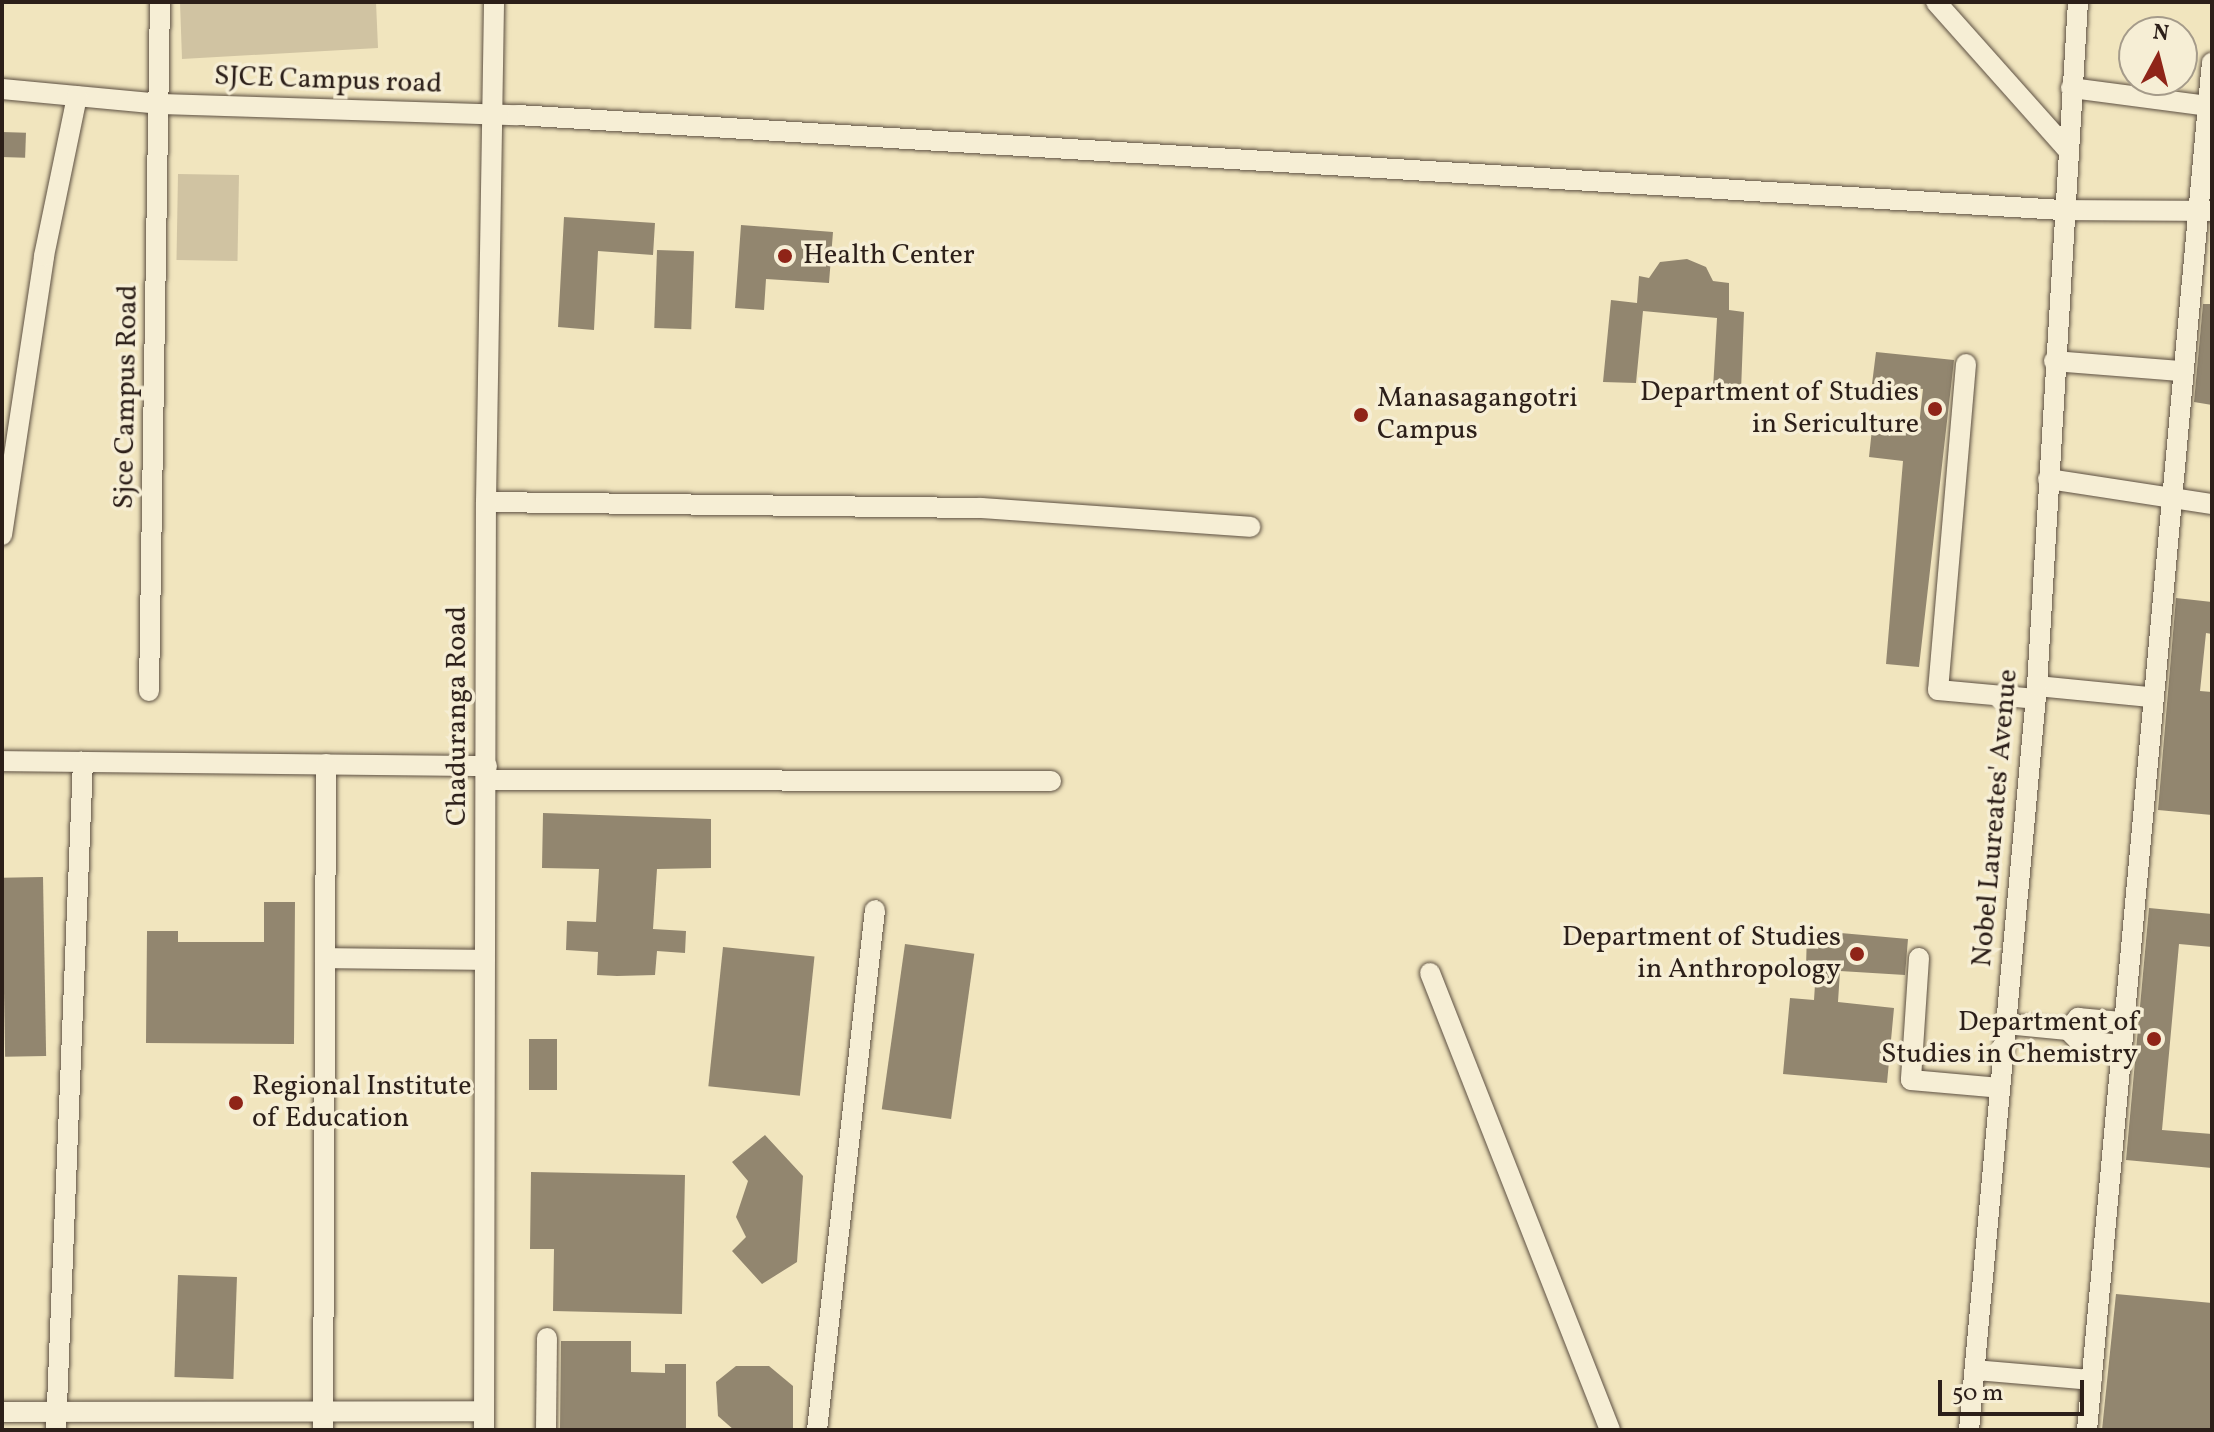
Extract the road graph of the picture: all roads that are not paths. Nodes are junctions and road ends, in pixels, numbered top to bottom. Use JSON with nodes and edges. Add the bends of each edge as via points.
{"nodes":[{"id":1,"x":160,"y":2,"type":"edge"},
{"id":2,"x":494,"y":2,"type":"edge"},
{"id":3,"x":1936,"y":2,"type":"edge"},
{"id":4,"x":2078,"y":2,"type":"edge"},
{"id":5,"x":2212,"y":63,"type":"edge"},
{"id":6,"x":2071,"y":88,"type":"junction"},
{"id":7,"x":2,"y":89,"type":"edge"},
{"id":8,"x":77,"y":96,"type":"junction"},
{"id":9,"x":161,"y":104,"type":"junction"},
{"id":10,"x":2207,"y":106,"type":"junction"},
{"id":11,"x":493,"y":114,"type":"junction"},
{"id":12,"x":2067,"y":149,"type":"junction"},
{"id":13,"x":2062,"y":210,"type":"junction"},
{"id":14,"x":2206,"y":211,"type":"edge"},
{"id":15,"x":2054,"y":361,"type":"junction"},
{"id":16,"x":1966,"y":364,"type":"dead end"},
{"id":17,"x":2180,"y":371,"type":"junction"},
{"id":18,"x":2048,"y":479,"type":"junction"},
{"id":19,"x":2169,"y":496,"type":"junction"},
{"id":20,"x":486,"y":502,"type":"junction"},
{"id":21,"x":2212,"y":504,"type":"edge"},
{"id":22,"x":1250,"y":527,"type":"dead end"},
{"id":23,"x":2,"y":535,"type":"edge"},
{"id":24,"x":149,"y":691,"type":"dead end"},
{"id":25,"x":2036,"y":692,"type":"junction"},
{"id":26,"x":2150,"y":697,"type":"junction"},
{"id":27,"x":2,"y":761,"type":"edge"},
{"id":28,"x":83,"y":762,"type":"junction"},
{"id":29,"x":326,"y":764,"type":"junction"},
{"id":30,"x":487,"y":773,"type":"junction"},
{"id":31,"x":1051,"y":781,"type":"dead end"},
{"id":32,"x":875,"y":910,"type":"dead end"},
{"id":33,"x":325,"y":958,"type":"junction"},
{"id":34,"x":1919,"y":958,"type":"dead end"},
{"id":35,"x":485,"y":960,"type":"junction"},
{"id":36,"x":1430,"y":973,"type":"dead end"},
{"id":37,"x":2121,"y":1022,"type":"junction"},
{"id":38,"x":2006,"y":1024,"type":"junction"},
{"id":39,"x":2068,"y":1030,"type":"junction"},
{"id":40,"x":2119,"y":1045,"type":"junction"},
{"id":41,"x":2000,"y":1088,"type":"junction"},
{"id":42,"x":547,"y":1338,"type":"dead end"},
{"id":43,"x":1975,"y":1370,"type":"junction"},
{"id":44,"x":2092,"y":1380,"type":"junction"},
{"id":45,"x":2,"y":1412,"type":"edge"},
{"id":46,"x":57,"y":1421,"type":"edge"},
{"id":47,"x":323,"y":1421,"type":"edge"},
{"id":48,"x":484,"y":1421,"type":"edge"},
{"id":49,"x":546,"y":1430,"type":"edge"},
{"id":50,"x":817,"y":1430,"type":"edge"},
{"id":51,"x":1610,"y":1430,"type":"edge"},
{"id":52,"x":1969,"y":1430,"type":"edge"},
{"id":53,"x":2087,"y":1430,"type":"edge"}],
"edges":[{"from":1,"to":9,"type":"street","name":"Sjce Campus Road"},
{"from":2,"to":11,"type":"street","name":"Chaduranga Road"},
{"from":3,"to":12,"type":"street"},
{"from":4,"to":6,"type":"street","name":"Nobel Laureates' Avenue"},
{"from":5,"to":10,"type":"street"},
{"from":6,"to":10,"type":"street"},
{"from":6,"to":12,"type":"street","name":"Nobel Laureates' Avenue"},
{"from":7,"to":8,"type":"street","name":"SJCE Campus road"},
{"from":8,"to":9,"type":"street","name":"SJCE Campus road"},
{"from":8,"to":23,"type":"street","via":[[44,256]]},
{"from":9,"to":11,"type":"street","name":"SJCE Campus road"},
{"from":9,"to":24,"type":"street","name":"Sjce Campus Road"},
{"from":10,"to":14,"type":"street"},
{"from":11,"to":13,"type":"street","name":"SJCE Campus road"},
{"from":11,"to":20,"type":"street","name":"Chaduranga Road"},
{"from":12,"to":13,"type":"street","name":"Nobel Laureates' Avenue"},
{"from":13,"to":14,"type":"street","name":"SJCE Campus road"},
{"from":13,"to":15,"type":"street","name":"Nobel Laureates' Avenue"},
{"from":14,"to":17,"type":"street"},
{"from":15,"to":17,"type":"street"},
{"from":15,"to":18,"type":"street","name":"Nobel Laureates' Avenue"},
{"from":16,"to":25,"type":"street","via":[[1938,690]]},
{"from":17,"to":19,"type":"street"},
{"from":18,"to":19,"type":"street"},
{"from":18,"to":25,"type":"street","name":"Nobel Laureates' Avenue"},
{"from":19,"to":21,"type":"street"},
{"from":19,"to":26,"type":"street"},
{"from":20,"to":22,"type":"street","via":[[981,508]]},
{"from":20,"to":30,"type":"street","name":"Chaduranga Road"},
{"from":25,"to":26,"type":"street"},
{"from":25,"to":38,"type":"street","name":"Nobel Laureates' Avenue"},
{"from":26,"to":37,"type":"street"},
{"from":27,"to":28,"type":"street"},
{"from":28,"to":29,"type":"street"},
{"from":28,"to":46,"type":"street"},
{"from":29,"to":30,"type":"street"},
{"from":29,"to":33,"type":"street"},
{"from":30,"to":31,"type":"street"},
{"from":30,"to":35,"type":"street","name":"Chaduranga Road"},
{"from":32,"to":50,"type":"street"},
{"from":33,"to":35,"type":"street"},
{"from":33,"to":47,"type":"street"},
{"from":34,"to":41,"type":"street","via":[[1911,1080]]},
{"from":35,"to":48,"type":"street","name":"Chaduranga Road"},
{"from":36,"to":51,"type":"street"},
{"from":37,"to":39,"type":"street","via":[[2078,1018]]},
{"from":37,"to":40,"type":"street"},
{"from":38,"to":39,"type":"street"},
{"from":38,"to":41,"type":"street","name":"Nobel Laureates' Avenue"},
{"from":39,"to":40,"type":"street","via":[[2078,1040]]},
{"from":40,"to":44,"type":"street"},
{"from":41,"to":43,"type":"street","name":"Nobel Laureates' Avenue"},
{"from":42,"to":49,"type":"street"},
{"from":43,"to":44,"type":"street"},
{"from":43,"to":52,"type":"street","name":"Nobel Laureates' Avenue"},
{"from":44,"to":53,"type":"street"},
{"from":45,"to":46,"type":"street"},
{"from":46,"to":47,"type":"street"},
{"from":47,"to":48,"type":"street"}]}
